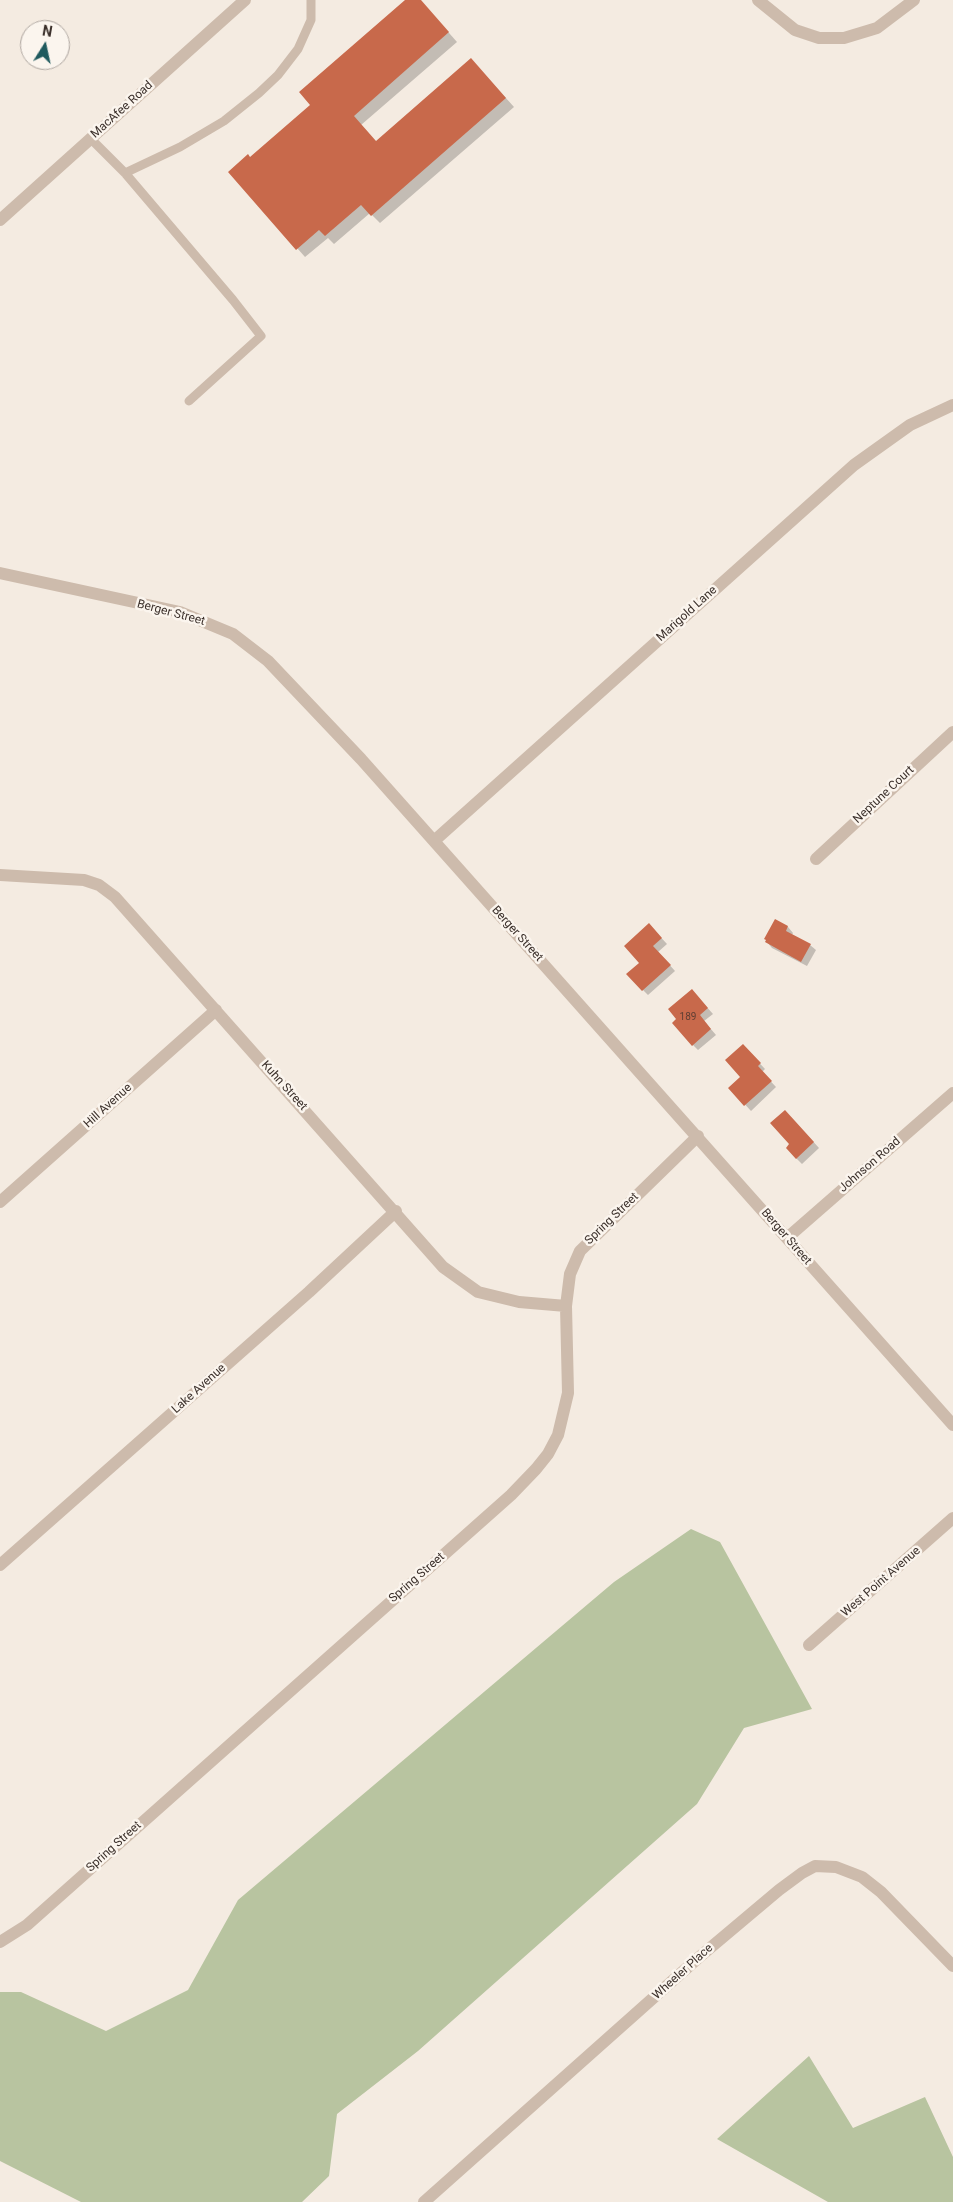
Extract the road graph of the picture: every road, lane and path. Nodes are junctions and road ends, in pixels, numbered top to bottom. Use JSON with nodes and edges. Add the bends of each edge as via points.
{"nodes":[{"id":1,"x":245,"y":0,"type":"edge"},
{"id":2,"x":311,"y":0,"type":"edge"},
{"id":3,"x":758,"y":0,"type":"edge"},
{"id":4,"x":914,"y":0,"type":"edge"},
{"id":5,"x":90,"y":138,"type":"junction"},
{"id":6,"x":125,"y":173,"type":"junction"},
{"id":7,"x":0,"y":220,"type":"edge"},
{"id":8,"x":189,"y":401,"type":"dead end"},
{"id":9,"x":953,"y":405,"type":"edge"},
{"id":10,"x":0,"y":573,"type":"edge"},
{"id":11,"x":953,"y":732,"type":"edge"},
{"id":12,"x":434,"y":841,"type":"junction"},
{"id":13,"x":816,"y":859,"type":"dead end"},
{"id":14,"x":0,"y":875,"type":"edge"},
{"id":15,"x":216,"y":1010,"type":"junction"},
{"id":16,"x":953,"y":1093,"type":"edge"},
{"id":17,"x":698,"y":1136,"type":"junction"},
{"id":18,"x":0,"y":1202,"type":"edge"},
{"id":19,"x":396,"y":1211,"type":"junction"},
{"id":20,"x":787,"y":1238,"type":"junction"},
{"id":21,"x":566,"y":1306,"type":"junction"},
{"id":22,"x":953,"y":1425,"type":"edge"},
{"id":23,"x":953,"y":1518,"type":"edge"},
{"id":24,"x":0,"y":1565,"type":"edge"},
{"id":25,"x":809,"y":1645,"type":"dead end"},
{"id":26,"x":0,"y":1942,"type":"edge"},
{"id":27,"x":953,"y":1966,"type":"edge"},
{"id":28,"x":424,"y":2202,"type":"edge"}],
"edges":[{"from":1,"to":5,"type":"street","name":"MacAfee Road"},
{"from":2,"to":6,"type":"lane","via":[[311,20],[298,49],[259,93],[224,121],[180,147]]},
{"from":3,"to":4,"type":"street","via":[[795,30],[819,38],[844,38],[877,28]]},
{"from":5,"to":6,"type":"lane"},
{"from":5,"to":7,"type":"street","name":"MacAfee Road"},
{"from":6,"to":8,"type":"lane","via":[[261,336]]},
{"from":9,"to":12,"type":"street","name":"Marigold Lane","via":[[910,425],[854,465]]},
{"from":10,"to":12,"type":"street","name":"Berger Street","via":[[180,612],[233,634],[268,661]]},
{"from":11,"to":13,"type":"street","name":"Neptune Court"},
{"from":12,"to":17,"type":"street","name":"Berger Street"},
{"from":14,"to":15,"type":"street","name":"Kuhn Street","via":[[84,880],[99,885],[115,897]]},
{"from":15,"to":18,"type":"street","name":"Hill Avenue"},
{"from":15,"to":19,"type":"street","name":"Kuhn Street"},
{"from":16,"to":20,"type":"street","name":"Johnson Road"},
{"from":17,"to":20,"type":"street","name":"Berger Street"},
{"from":17,"to":21,"type":"street","name":"Spring Street","via":[[580,1251],[570,1274]]},
{"from":19,"to":21,"type":"street","name":"Kuhn Street","via":[[443,1267],[478,1292],[519,1302]]},
{"from":19,"to":24,"type":"street","name":"Lake Avenue"},
{"from":20,"to":22,"type":"street","name":"Berger Street"},
{"from":21,"to":26,"type":"street","name":"Spring Street","via":[[568,1393],[558,1435],[536,1469],[511,1495],[27,1925]]},
{"from":23,"to":25,"type":"street","name":"West Point Avenue"},
{"from":27,"to":28,"type":"street","name":"Wheeler Place","via":[[881,1892],[862,1877],[836,1867],[815,1866],[779,1890],[697,1959]]}]}
